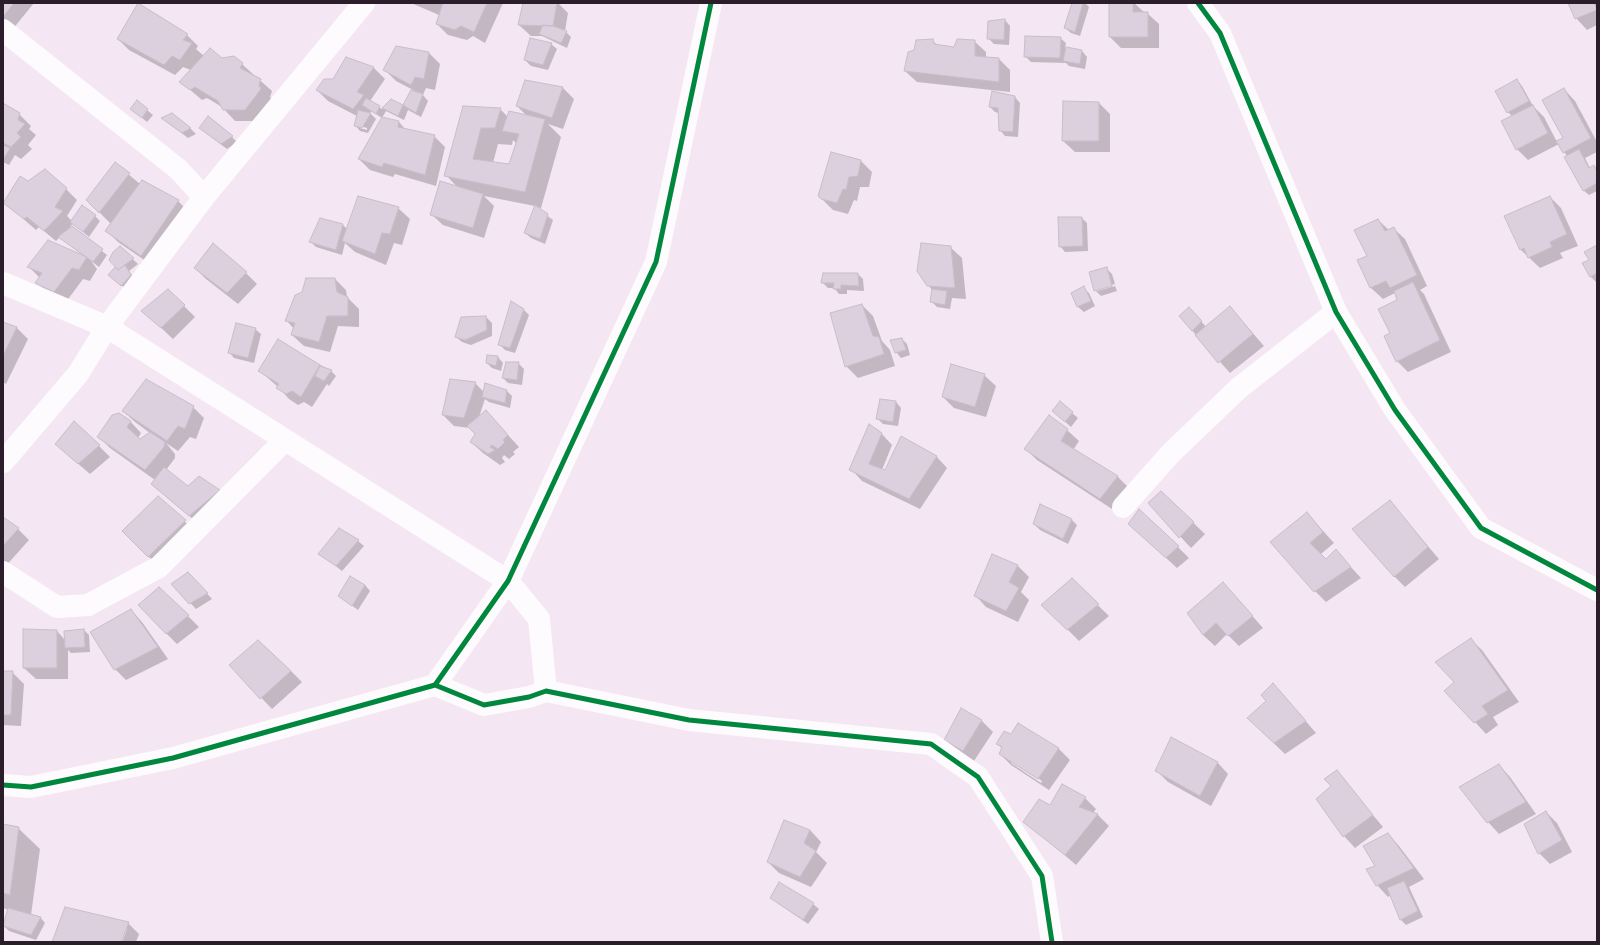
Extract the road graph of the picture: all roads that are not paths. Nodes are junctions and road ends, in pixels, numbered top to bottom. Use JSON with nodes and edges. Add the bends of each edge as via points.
{"nodes":[{"id":1,"x":364,"y":3,"type":"edge"},
{"id":2,"x":711,"y":3,"type":"edge"},
{"id":3,"x":1198,"y":3,"type":"edge"},
{"id":4,"x":3,"y":30,"type":"edge"},
{"id":5,"x":204,"y":197,"type":"junction"},
{"id":6,"x":3,"y":283,"type":"edge"},
{"id":7,"x":1336,"y":312,"type":"junction"},
{"id":8,"x":107,"y":327,"type":"junction"},
{"id":9,"x":285,"y":440,"type":"junction"},
{"id":10,"x":3,"y":462,"type":"edge"},
{"id":11,"x":1124,"y":507,"type":"dead end"},
{"id":12,"x":3,"y":572,"type":"edge"},
{"id":13,"x":508,"y":581,"type":"junction"},
{"id":14,"x":1597,"y":590,"type":"edge"},
{"id":15,"x":435,"y":685,"type":"junction"},
{"id":16,"x":546,"y":691,"type":"junction"},
{"id":17,"x":3,"y":785,"type":"edge"},
{"id":18,"x":1052,"y":942,"type":"edge"}],
"edges":[{"from":1,"to":5,"type":"street"},
{"from":2,"to":13,"type":"street","via":[[656,262]]},
{"from":3,"to":7,"type":"street","via":[[1220,34]]},
{"from":4,"to":5,"type":"street","via":[[178,169]]},
{"from":5,"to":8,"type":"street"},
{"from":6,"to":8,"type":"street"},
{"from":7,"to":11,"type":"street","via":[[1239,388],[1171,453]]},
{"from":7,"to":14,"type":"street","via":[[1395,410],[1481,528]]},
{"from":8,"to":9,"type":"street"},
{"from":8,"to":10,"type":"street","via":[[78,374]]},
{"from":9,"to":12,"type":"street","via":[[159,567],[88,605],[57,608]]},
{"from":9,"to":13,"type":"street"},
{"from":13,"to":15,"type":"street"},
{"from":13,"to":16,"type":"street","via":[[539,619]]},
{"from":15,"to":16,"type":"street","via":[[484,705]]},
{"from":15,"to":17,"type":"street","via":[[174,758],[31,787]]},
{"from":16,"to":18,"type":"street","via":[[689,720],[931,744],[978,777],[1042,876]]}]}
